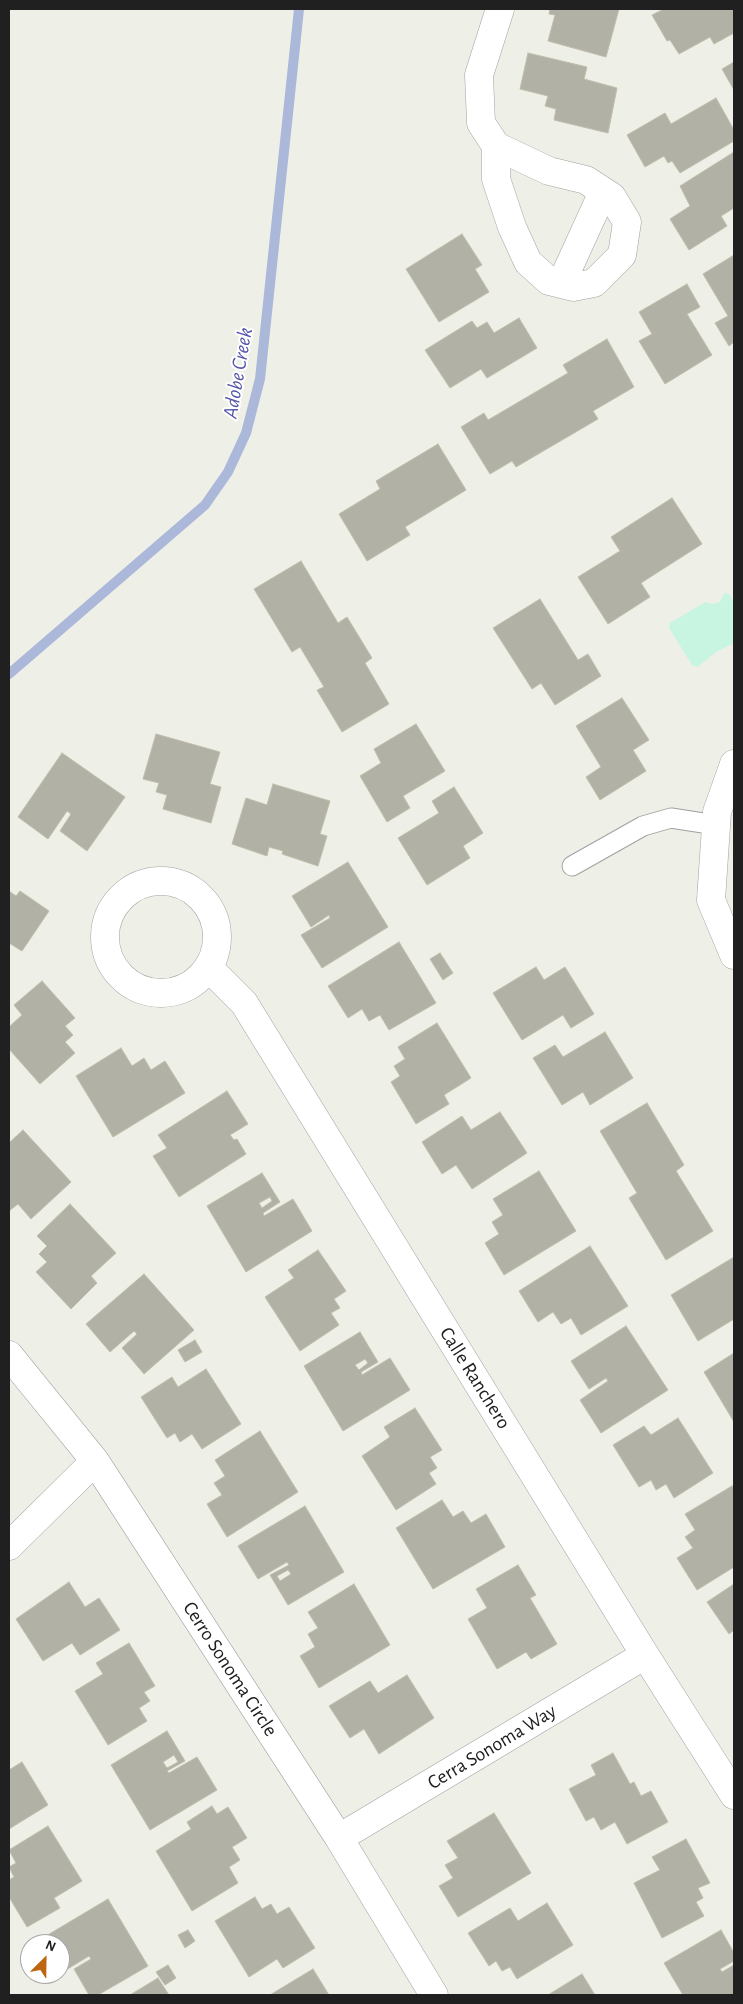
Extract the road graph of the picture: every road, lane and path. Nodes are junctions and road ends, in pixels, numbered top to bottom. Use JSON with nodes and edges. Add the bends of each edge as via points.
{"nodes":[{"id":1,"x":500,"y":9,"type":"edge"},
{"id":2,"x":496,"y":146,"type":"junction"},
{"id":3,"x":604,"y":192,"type":"junction"},
{"id":4,"x":561,"y":284,"type":"junction"},
{"id":5,"x":734,"y":764,"type":"edge"},
{"id":6,"x":716,"y":825,"type":"junction"},
{"id":7,"x":572,"y":866,"type":"dead end"},
{"id":8,"x":734,"y":955,"type":"edge"},
{"id":9,"x":208,"y":967,"type":"junction"},
{"id":10,"x":9,"y":1355,"type":"edge"},
{"id":11,"x":95,"y":1461,"type":"junction"},
{"id":12,"x":9,"y":1546,"type":"edge"},
{"id":13,"x":645,"y":1655,"type":"junction"},
{"id":14,"x":734,"y":1795,"type":"edge"},
{"id":15,"x":339,"y":1838,"type":"junction"},
{"id":16,"x":434,"y":1995,"type":"edge"}],
"edges":[{"from":1,"to":2,"type":"street","via":[[479,75],[481,123]]},
{"from":2,"to":3,"type":"street","via":[[548,171],[586,180]]},
{"from":2,"to":4,"type":"street","via":[[496,179],[528,262],[549,281]]},
{"from":3,"to":4,"type":"street"},
{"from":3,"to":4,"type":"street","via":[[612,197],[627,222],[622,255],[594,284],[574,287]]},
{"from":5,"to":6,"type":"street","via":[[717,812]]},
{"from":6,"to":7,"type":"lane","via":[[671,818],[643,826]]},
{"from":6,"to":8,"type":"street","via":[[712,900]]},
{"from":9,"to":9,"type":"street","via":[[216,951],[217,933],[213,916],[203,900],[189,889],[172,882],[154,881],[136,886],[111,912],[106,929],[106,947],[112,964],[124,979],[140,989],[159,993],[178,990],[195,982]]},
{"from":9,"to":13,"type":"street","name":"Calle Ranchero","via":[[244,1004]]},
{"from":10,"to":11,"type":"street","name":"Cerro Sonoma Circle"},
{"from":11,"to":12,"type":"street"},
{"from":11,"to":15,"type":"street","name":"Cerro Sonoma Circle"},
{"from":13,"to":14,"type":"street","name":"Calle Ranchero"},
{"from":13,"to":15,"type":"street","name":"Cerra Sonoma Way"},
{"from":15,"to":16,"type":"street","name":"Cerro Sonoma Circle"}]}
